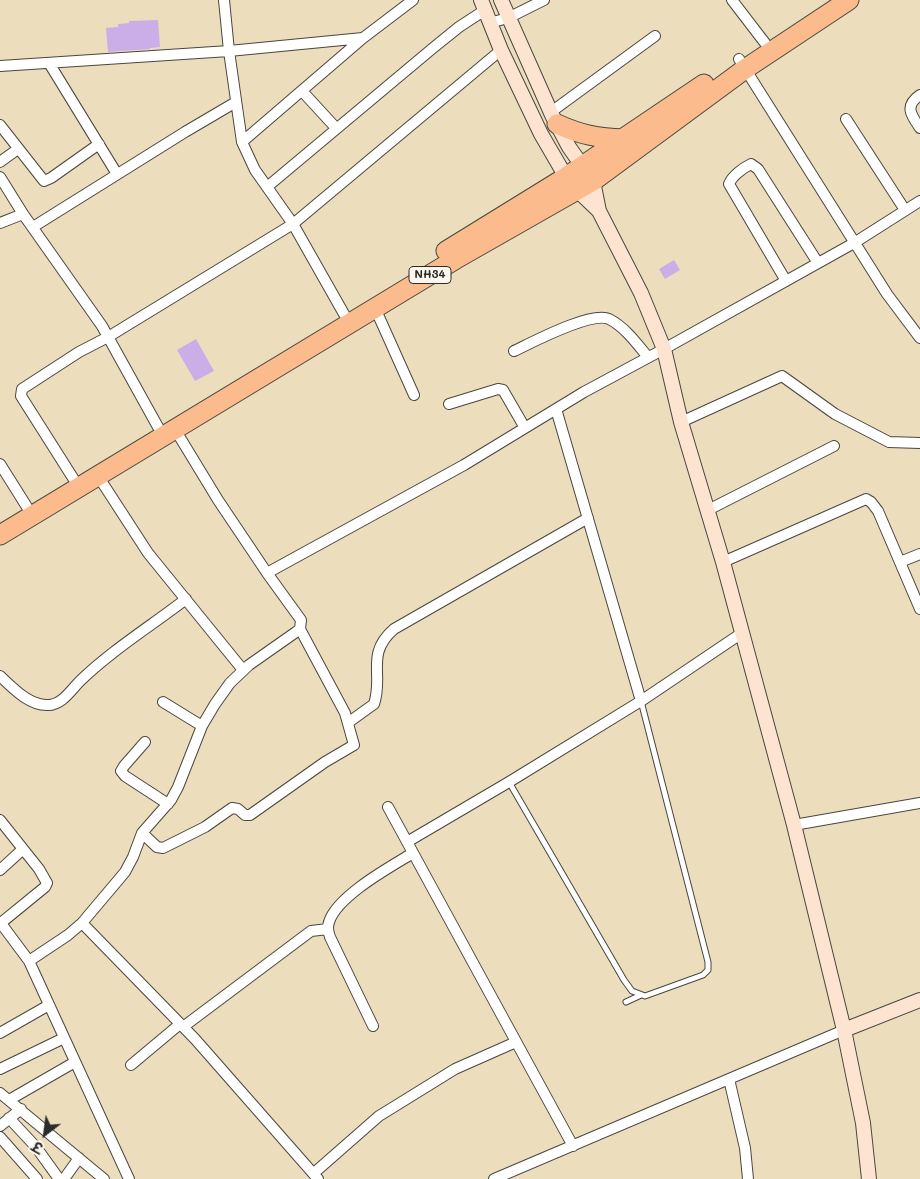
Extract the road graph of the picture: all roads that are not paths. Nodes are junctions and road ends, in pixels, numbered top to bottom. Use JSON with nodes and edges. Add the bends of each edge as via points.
{"nodes":[{"id":1,"x":224,"y":0,"type":"edge"},
{"id":2,"x":413,"y":0,"type":"edge"},
{"id":3,"x":501,"y":0,"type":"edge"},
{"id":4,"x":544,"y":0,"type":"edge"},
{"id":5,"x":732,"y":0,"type":"edge"},
{"id":6,"x":830,"y":0,"type":"edge"},
{"id":7,"x":849,"y":0,"type":"edge"},
{"id":8,"x":485,"y":11,"type":"edge"},
{"id":9,"x":508,"y":18,"type":"junction"},
{"id":10,"x":655,"y":36,"type":"dead end"},
{"id":11,"x":363,"y":38,"type":"junction"},
{"id":12,"x":765,"y":43,"type":"junction"},
{"id":13,"x":501,"y":50,"type":"junction"},
{"id":14,"x":228,"y":51,"type":"junction"},
{"id":15,"x":48,"y":63,"type":"junction"},
{"id":16,"x":742,"y":64,"type":"junction"},
{"id":17,"x":0,"y":66,"type":"edge"},
{"id":18,"x":302,"y":91,"type":"junction"},
{"id":19,"x":920,"y":95,"type":"edge"},
{"id":20,"x":236,"y":102,"type":"junction"},
{"id":21,"x":554,"y":118,"type":"junction"},
{"id":22,"x":846,"y":119,"type":"dead end"},
{"id":23,"x":0,"y":125,"type":"edge"},
{"id":24,"x":336,"y":128,"type":"junction"},
{"id":25,"x":920,"y":128,"type":"edge"},
{"id":26,"x":624,"y":139,"type":"junction"},
{"id":27,"x":242,"y":142,"type":"junction"},
{"id":28,"x":99,"y":144,"type":"junction"},
{"id":29,"x":18,"y":149,"type":"junction"},
{"id":30,"x":0,"y":162,"type":"edge"},
{"id":31,"x":117,"y":174,"type":"junction"},
{"id":32,"x":0,"y":177,"type":"edge"},
{"id":33,"x":579,"y":179,"type":"junction"},
{"id":34,"x":267,"y":187,"type":"junction"},
{"id":35,"x":920,"y":201,"type":"edge"},
{"id":36,"x":905,"y":210,"type":"junction"},
{"id":37,"x":23,"y":214,"type":"junction"},
{"id":38,"x":0,"y":223,"type":"edge"},
{"id":39,"x":294,"y":224,"type":"junction"},
{"id":40,"x":34,"y":227,"type":"junction"},
{"id":41,"x":854,"y":243,"type":"junction"},
{"id":42,"x":818,"y":263,"type":"junction"},
{"id":43,"x":786,"y":281,"type":"junction"},
{"id":44,"x":375,"y":308,"type":"junction"},
{"id":45,"x":344,"y":314,"type":"junction"},
{"id":46,"x":108,"y":337,"type":"junction"},
{"id":47,"x":920,"y":338,"type":"edge"},
{"id":48,"x":664,"y":349,"type":"junction"},
{"id":49,"x":514,"y":351,"type":"dead end"},
{"id":50,"x":648,"y":357,"type":"junction"},
{"id":51,"x":414,"y":395,"type":"dead end"},
{"id":52,"x":449,"y":404,"type":"dead end"},
{"id":53,"x":556,"y":409,"type":"junction"},
{"id":54,"x":681,"y":422,"type":"junction"},
{"id":55,"x":525,"y":428,"type":"junction"},
{"id":56,"x":167,"y":429,"type":"junction"},
{"id":57,"x":920,"y":443,"type":"edge"},
{"id":58,"x":834,"y":446,"type":"dead end"},
{"id":59,"x":0,"y":464,"type":"edge"},
{"id":60,"x":98,"y":476,"type":"junction"},
{"id":61,"x":74,"y":478,"type":"junction"},
{"id":62,"x":26,"y":507,"type":"junction"},
{"id":63,"x":708,"y":510,"type":"junction"},
{"id":64,"x":588,"y":518,"type":"junction"},
{"id":65,"x":0,"y":522,"type":"edge"},
{"id":66,"x":0,"y":536,"type":"edge"},
{"id":67,"x":920,"y":554,"type":"edge"},
{"id":68,"x":723,"y":562,"type":"junction"},
{"id":69,"x":900,"y":562,"type":"junction"},
{"id":70,"x":267,"y":573,"type":"junction"},
{"id":71,"x":186,"y":599,"type":"junction"},
{"id":72,"x":920,"y":609,"type":"edge"},
{"id":73,"x":300,"y":629,"type":"junction"},
{"id":74,"x":742,"y":633,"type":"junction"},
{"id":75,"x":243,"y":670,"type":"junction"},
{"id":76,"x":0,"y":676,"type":"edge"},
{"id":77,"x":641,"y":701,"type":"junction"},
{"id":78,"x":163,"y":702,"type":"dead end"},
{"id":79,"x":349,"y":722,"type":"junction"},
{"id":80,"x":202,"y":726,"type":"junction"},
{"id":81,"x":145,"y":742,"type":"dead end"},
{"id":82,"x":509,"y":782,"type":"junction"},
{"id":83,"x":920,"y":803,"type":"edge"},
{"id":84,"x":168,"y":804,"type":"junction"},
{"id":85,"x":388,"y":807,"type":"dead end"},
{"id":86,"x":0,"y":820,"type":"edge"},
{"id":87,"x":794,"y":825,"type":"junction"},
{"id":88,"x":142,"y":833,"type":"junction"},
{"id":89,"x":406,"y":842,"type":"junction"},
{"id":90,"x":23,"y":849,"type":"junction"},
{"id":91,"x":412,"y":853,"type":"junction"},
{"id":92,"x":0,"y":870,"type":"edge"},
{"id":93,"x":1,"y":923,"type":"edge"},
{"id":94,"x":82,"y":923,"type":"junction"},
{"id":95,"x":328,"y":929,"type":"junction"},
{"id":96,"x":29,"y":961,"type":"junction"},
{"id":97,"x":641,"y":995,"type":"junction"},
{"id":98,"x":920,"y":1000,"type":"edge"},
{"id":99,"x":626,"y":1002,"type":"dead end"},
{"id":100,"x":50,"y":1005,"type":"junction"},
{"id":101,"x":182,"y":1025,"type":"junction"},
{"id":102,"x":373,"y":1026,"type":"dead end"},
{"id":103,"x":844,"y":1030,"type":"junction"},
{"id":104,"x":0,"y":1033,"type":"edge"},
{"id":105,"x":64,"y":1038,"type":"junction"},
{"id":106,"x":516,"y":1042,"type":"junction"},
{"id":107,"x":76,"y":1062,"type":"junction"},
{"id":108,"x":131,"y":1065,"type":"dead end"},
{"id":109,"x":0,"y":1069,"type":"edge"},
{"id":110,"x":729,"y":1079,"type":"junction"},
{"id":111,"x":0,"y":1093,"type":"edge"},
{"id":112,"x":9,"y":1100,"type":"junction"},
{"id":113,"x":21,"y":1109,"type":"junction"},
{"id":114,"x":9,"y":1118,"type":"junction"},
{"id":115,"x":0,"y":1126,"type":"edge"},
{"id":116,"x":0,"y":1138,"type":"edge"},
{"id":117,"x":573,"y":1146,"type":"junction"},
{"id":118,"x":79,"y":1158,"type":"junction"},
{"id":119,"x":316,"y":1176,"type":"edge"},
{"id":120,"x":37,"y":1179,"type":"edge"},
{"id":121,"x":59,"y":1179,"type":"edge"},
{"id":122,"x":64,"y":1179,"type":"edge"},
{"id":123,"x":104,"y":1179,"type":"edge"},
{"id":124,"x":129,"y":1179,"type":"edge"},
{"id":125,"x":494,"y":1179,"type":"edge"},
{"id":126,"x":748,"y":1179,"type":"edge"},
{"id":127,"x":869,"y":1179,"type":"edge"}],
"edges":[{"from":1,"to":14,"type":"street"},
{"from":2,"to":11,"type":"street"},
{"from":3,"to":9,"type":"street"},
{"from":4,"to":9,"type":"street"},
{"from":5,"to":12,"type":"street"},
{"from":6,"to":12,"type":"highway","number":"NH34"},
{"from":7,"to":16,"type":"highway","number":"NH34"},
{"from":8,"to":9,"type":"street"},
{"from":8,"to":13,"type":"street"},
{"from":8,"to":24,"type":"street","via":[[459,27]]},
{"from":9,"to":21,"type":"street"},
{"from":10,"to":21,"type":"street"},
{"from":11,"to":14,"type":"street"},
{"from":11,"to":18,"type":"street"},
{"from":12,"to":16,"type":"highway","number":"NH34"},
{"from":13,"to":33,"type":"street","via":[[541,134]]},
{"from":13,"to":39,"type":"street"},
{"from":14,"to":15,"type":"street"},
{"from":14,"to":20,"type":"street"},
{"from":15,"to":17,"type":"street"},
{"from":15,"to":28,"type":"street"},
{"from":16,"to":26,"type":"highway","number":"NH34"},
{"from":16,"to":33,"type":"highway","number":"NH34"},
{"from":16,"to":41,"type":"street"},
{"from":18,"to":24,"type":"street"},
{"from":18,"to":27,"type":"street"},
{"from":19,"to":25,"type":"street","via":[[910,109]]},
{"from":20,"to":27,"type":"street"},
{"from":20,"to":31,"type":"street"},
{"from":21,"to":26,"type":"highway","via":[[582,135]]},
{"from":21,"to":33,"type":"street"},
{"from":22,"to":36,"type":"street"},
{"from":23,"to":29,"type":"street"},
{"from":24,"to":34,"type":"street"},
{"from":26,"to":33,"type":"highway","number":"NH34"},
{"from":27,"to":34,"type":"street"},
{"from":28,"to":29,"type":"street","via":[[44,181]]},
{"from":28,"to":31,"type":"street"},
{"from":29,"to":30,"type":"street"},
{"from":31,"to":40,"type":"street"},
{"from":32,"to":37,"type":"street"},
{"from":33,"to":44,"type":"highway","number":"NH34"},
{"from":33,"to":45,"type":"highway","number":"NH34"},
{"from":33,"to":48,"type":"street","via":[[641,292]]},
{"from":34,"to":39,"type":"street"},
{"from":35,"to":36,"type":"street"},
{"from":36,"to":41,"type":"street"},
{"from":37,"to":38,"type":"street"},
{"from":37,"to":40,"type":"street"},
{"from":39,"to":45,"type":"street"},
{"from":39,"to":46,"type":"street"},
{"from":40,"to":46,"type":"street"},
{"from":41,"to":42,"type":"street"},
{"from":41,"to":47,"type":"street"},
{"from":42,"to":43,"type":"street"},
{"from":42,"to":43,"type":"street","via":[[758,169],[751,164],[747,166],[729,184]]},
{"from":43,"to":48,"type":"street"},
{"from":44,"to":51,"type":"street"},
{"from":44,"to":56,"type":"highway","number":"NH34"},
{"from":45,"to":56,"type":"highway","number":"NH34"},
{"from":46,"to":56,"type":"street"},
{"from":46,"to":61,"type":"street","via":[[79,352],[21,391],[21,396]]},
{"from":48,"to":50,"type":"street"},
{"from":48,"to":54,"type":"street"},
{"from":49,"to":50,"type":"street","via":[[581,321],[607,318]]},
{"from":50,"to":53,"type":"street"},
{"from":52,"to":55,"type":"street","via":[[503,390]]},
{"from":53,"to":55,"type":"street"},
{"from":53,"to":64,"type":"street"},
{"from":54,"to":57,"type":"street","via":[[782,376],[835,414],[889,442]]},
{"from":54,"to":63,"type":"street"},
{"from":55,"to":70,"type":"street"},
{"from":56,"to":60,"type":"highway","number":"NH34"},
{"from":56,"to":61,"type":"highway","number":"NH34"},
{"from":56,"to":70,"type":"street"},
{"from":58,"to":63,"type":"street"},
{"from":59,"to":62,"type":"street"},
{"from":60,"to":66,"type":"highway","number":"NH34"},
{"from":60,"to":71,"type":"street","via":[[148,553]]},
{"from":61,"to":62,"type":"highway","number":"NH34"},
{"from":62,"to":65,"type":"highway","number":"NH34"},
{"from":63,"to":68,"type":"street"},
{"from":64,"to":77,"type":"street"},
{"from":64,"to":79,"type":"street","via":[[394,629],[378,653],[374,704]]},
{"from":67,"to":69,"type":"street"},
{"from":68,"to":69,"type":"street","via":[[866,499],[878,511]]},
{"from":68,"to":74,"type":"street"},
{"from":69,"to":72,"type":"street"},
{"from":70,"to":73,"type":"street","via":[[301,620]]},
{"from":71,"to":75,"type":"street"},
{"from":71,"to":76,"type":"street","via":[[96,667],[53,705],[45,706],[24,696]]},
{"from":73,"to":75,"type":"street"},
{"from":73,"to":79,"type":"street"},
{"from":74,"to":77,"type":"street"},
{"from":74,"to":87,"type":"street"},
{"from":75,"to":80,"type":"street","via":[[214,704]]},
{"from":77,"to":82,"type":"street"},
{"from":77,"to":97,"type":"lane","via":[[709,966],[703,974]]},
{"from":78,"to":80,"type":"street"},
{"from":79,"to":88,"type":"street","via":[[354,745],[250,815],[245,816],[232,808],[205,827],[164,848],[157,847]]},
{"from":80,"to":84,"type":"street"},
{"from":81,"to":84,"type":"street","via":[[121,771]]},
{"from":82,"to":89,"type":"street"},
{"from":82,"to":97,"type":"lane","via":[[624,980],[632,991]]},
{"from":83,"to":87,"type":"street"},
{"from":84,"to":88,"type":"street"},
{"from":85,"to":89,"type":"street"},
{"from":86,"to":90,"type":"street"},
{"from":87,"to":103,"type":"street"},
{"from":88,"to":94,"type":"street","via":[[130,864]]},
{"from":89,"to":91,"type":"street"},
{"from":90,"to":92,"type":"street"},
{"from":90,"to":93,"type":"street","via":[[47,883]]},
{"from":91,"to":95,"type":"street","via":[[357,889],[331,917]]},
{"from":91,"to":106,"type":"street"},
{"from":93,"to":96,"type":"street"},
{"from":94,"to":96,"type":"street"},
{"from":94,"to":101,"type":"street"},
{"from":95,"to":101,"type":"street","via":[[311,931]]},
{"from":95,"to":102,"type":"street"},
{"from":96,"to":100,"type":"street"},
{"from":97,"to":99,"type":"lane"},
{"from":98,"to":103,"type":"street"},
{"from":100,"to":104,"type":"street"},
{"from":100,"to":105,"type":"street"},
{"from":101,"to":108,"type":"street"},
{"from":101,"to":119,"type":"street"},
{"from":103,"to":110,"type":"street"},
{"from":103,"to":127,"type":"street","via":[[863,1123]]},
{"from":105,"to":107,"type":"street"},
{"from":105,"to":109,"type":"street"},
{"from":106,"to":117,"type":"street"},
{"from":106,"to":119,"type":"street","via":[[455,1069],[379,1116]]},
{"from":107,"to":112,"type":"street"},
{"from":107,"to":124,"type":"street"},
{"from":110,"to":117,"type":"street"},
{"from":110,"to":126,"type":"street","via":[[745,1148]]},
{"from":111,"to":112,"type":"street"},
{"from":112,"to":113,"type":"street"},
{"from":113,"to":114,"type":"street"},
{"from":113,"to":118,"type":"street"},
{"from":114,"to":115,"type":"street"},
{"from":114,"to":121,"type":"street","via":[[36,1146]]},
{"from":116,"to":120,"type":"street"},
{"from":117,"to":125,"type":"street"},
{"from":118,"to":122,"type":"street"},
{"from":118,"to":123,"type":"street"}]}
